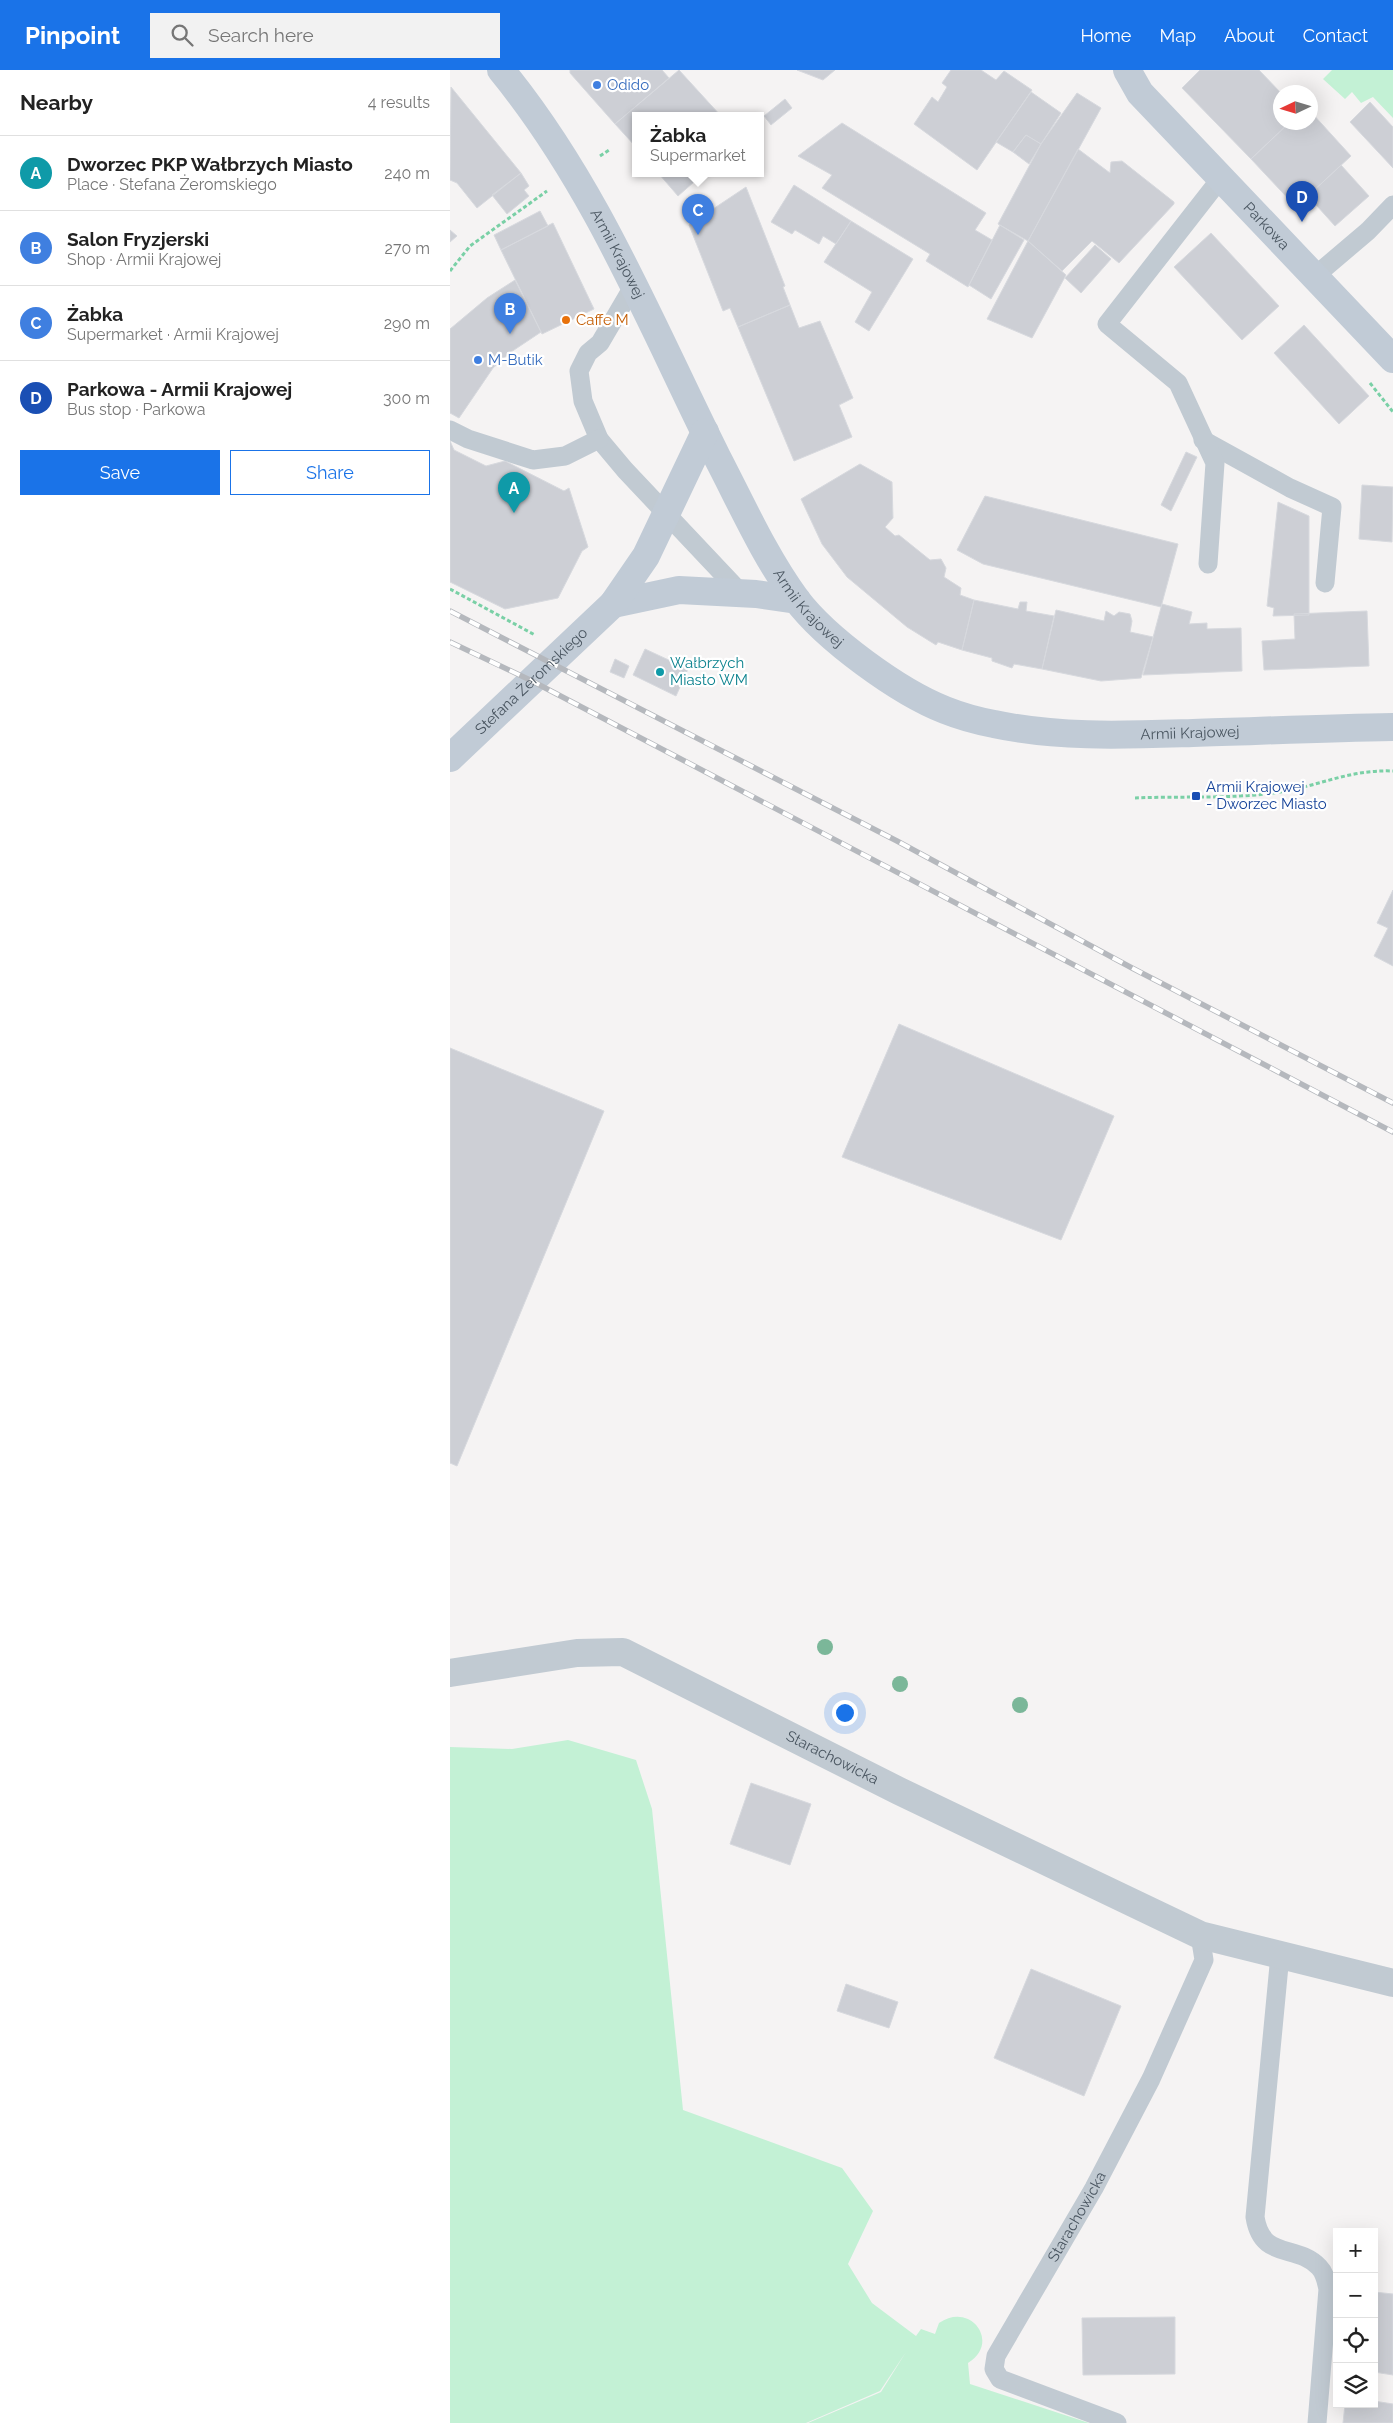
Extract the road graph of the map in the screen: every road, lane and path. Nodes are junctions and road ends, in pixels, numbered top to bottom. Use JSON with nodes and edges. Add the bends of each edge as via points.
{"nodes":[{"id":1,"x":501,"y":70,"type":"edge"},
{"id":2,"x":1111,"y":70,"type":"edge"},
{"id":3,"x":1134,"y":81,"type":"edge"},
{"id":4,"x":609,"y":150,"type":"dead end"},
{"id":5,"x":574,"y":172,"type":"junction"},
{"id":6,"x":1222,"y":178,"type":"junction"},
{"id":7,"x":1393,"y":205,"type":"edge"},
{"id":8,"x":450,"y":271,"type":"edge"},
{"id":9,"x":1315,"y":276,"type":"junction"},
{"id":10,"x":634,"y":285,"type":"junction"},
{"id":11,"x":1393,"y":359,"type":"edge"},
{"id":12,"x":1367,"y":380,"type":"dead end"},
{"id":13,"x":1393,"y":412,"type":"edge"},
{"id":14,"x":450,"y":430,"type":"edge"},
{"id":15,"x":705,"y":432,"type":"junction"},
{"id":16,"x":599,"y":439,"type":"junction"},
{"id":17,"x":1203,"y":440,"type":"junction"},
{"id":18,"x":666,"y":513,"type":"junction"},
{"id":19,"x":1208,"y":564,"type":"dead end"},
{"id":20,"x":1325,"y":583,"type":"dead end"},
{"id":21,"x":450,"y":589,"type":"edge"},
{"id":22,"x":740,"y":593,"type":"junction"},
{"id":23,"x":797,"y":600,"type":"junction"},
{"id":24,"x":613,"y":604,"type":"junction"},
{"id":25,"x":535,"y":636,"type":"dead end"},
{"id":26,"x":1388,"y":721,"type":"edge"},
{"id":27,"x":450,"y":758,"type":"edge"},
{"id":28,"x":1393,"y":771,"type":"edge"},
{"id":29,"x":1135,"y":798,"type":"dead end"},
{"id":30,"x":450,"y":1674,"type":"edge"},
{"id":31,"x":1200,"y":1934,"type":"junction"},
{"id":32,"x":1280,"y":1954,"type":"junction"},
{"id":33,"x":1393,"y":1983,"type":"edge"},
{"id":34,"x":1117,"y":2423,"type":"edge"},
{"id":35,"x":1317,"y":2423,"type":"edge"}],
"edges":[{"from":1,"to":5,"type":"main road","name":"Armii Krajowej","via":[[530,105]]},
{"from":2,"to":3,"type":"street","name":"Parkowa"},
{"from":3,"to":6,"type":"main road","name":"Parkowa"},
{"from":4,"to":5,"type":"path"},
{"from":5,"to":8,"type":"path","via":[[470,246]]},
{"from":5,"to":10,"type":"main road","name":"Armii Krajowej"},
{"from":6,"to":9,"type":"main road","name":"Parkowa"},
{"from":6,"to":17,"type":"lane","via":[[1107,324],[1178,383]]},
{"from":7,"to":9,"type":"lane"},
{"from":9,"to":11,"type":"main road","name":"Parkowa"},
{"from":10,"to":15,"type":"main road","name":"Armii Krajowej"},
{"from":10,"to":16,"type":"lane","via":[[600,344],[588,353],[579,370],[583,401]]},
{"from":12,"to":13,"type":"path"},
{"from":14,"to":16,"type":"lane","via":[[533,460],[565,456]]},
{"from":15,"to":18,"type":"main road","name":"Stefana Żeromskiego"},
{"from":15,"to":23,"type":"main road","name":"Armii Krajowej","via":[[761,542]]},
{"from":16,"to":18,"type":"lane"},
{"from":17,"to":19,"type":"lane","via":[[1216,463]]},
{"from":17,"to":20,"type":"lane","via":[[1332,507]]},
{"from":18,"to":22,"type":"lane"},
{"from":18,"to":24,"type":"main road","name":"Stefana Żeromskiego","via":[[646,556]]},
{"from":21,"to":25,"type":"path"},
{"from":22,"to":23,"type":"main road"},
{"from":22,"to":24,"type":"main road","via":[[678,590]]},
{"from":23,"to":26,"type":"main road","name":"Armii Krajowej","via":[[834,640],[904,688],[945,710],[991,724],[1048,733],[1105,736]]},
{"from":24,"to":27,"type":"main road","name":"Stefana Żeromskiego"},
{"from":28,"to":29,"type":"path","via":[[1374,770],[1274,793]]},
{"from":30,"to":31,"type":"street","name":"Starachowicka","via":[[577,1653],[623,1652],[899,1791]]},
{"from":31,"to":32,"type":"street","name":"Starachowicka"},
{"from":31,"to":34,"type":"lane","name":"Starachowicka","via":[[1204,1960],[1151,2080],[1094,2188],[996,2356],[994,2369],[1000,2379]]},
{"from":32,"to":33,"type":"street","name":"Starachowicka"},
{"from":32,"to":35,"type":"lane","via":[[1255,2217],[1257,2231],[1264,2241],[1318,2267],[1325,2277],[1328,2289]]}]}
